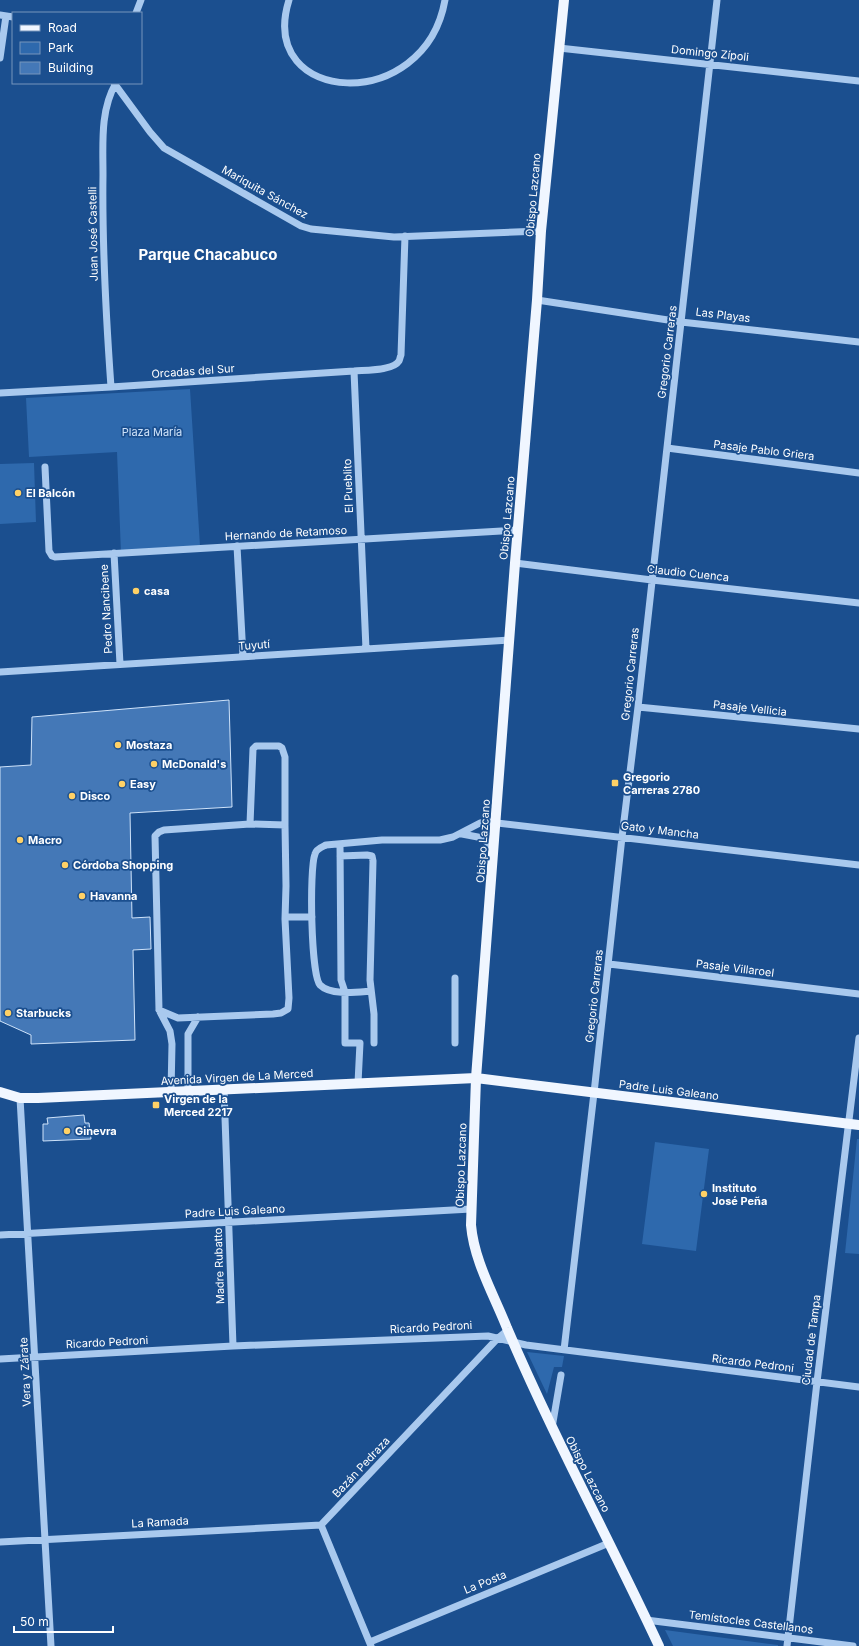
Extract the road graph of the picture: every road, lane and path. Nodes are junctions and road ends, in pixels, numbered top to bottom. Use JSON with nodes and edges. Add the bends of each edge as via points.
{"nodes":[{"id":1,"x":141,"y":0,"type":"edge"},
{"id":2,"x":289,"y":0,"type":"edge"},
{"id":3,"x":445,"y":0,"type":"edge"},
{"id":4,"x":564,"y":0,"type":"edge"},
{"id":5,"x":718,"y":0,"type":"edge"},
{"id":6,"x":136,"y":12,"type":"edge"},
{"id":7,"x":6,"y":16,"type":"edge"},
{"id":8,"x":559,"y":48,"type":"junction"},
{"id":9,"x":0,"y":58,"type":"edge"},
{"id":10,"x":710,"y":64,"type":"junction"},
{"id":11,"x":859,"y":81,"type":"edge"},
{"id":12,"x":114,"y":84,"type":"edge"},
{"id":13,"x":116,"y":84,"type":"edge"},
{"id":14,"x":541,"y":231,"type":"junction"},
{"id":15,"x":405,"y":236,"type":"junction"},
{"id":16,"x":537,"y":300,"type":"junction"},
{"id":17,"x":682,"y":322,"type":"junction"},
{"id":18,"x":859,"y":342,"type":"edge"},
{"id":19,"x":354,"y":371,"type":"junction"},
{"id":20,"x":111,"y":388,"type":"junction"},
{"id":21,"x":0,"y":393,"type":"edge"},
{"id":22,"x":667,"y":448,"type":"junction"},
{"id":23,"x":45,"y":467,"type":"dead end"},
{"id":24,"x":859,"y":473,"type":"edge"},
{"id":25,"x":518,"y":530,"type":"junction"},
{"id":26,"x":361,"y":540,"type":"junction"},
{"id":27,"x":237,"y":546,"type":"junction"},
{"id":28,"x":114,"y":553,"type":"junction"},
{"id":29,"x":515,"y":563,"type":"junction"},
{"id":30,"x":652,"y":580,"type":"junction"},
{"id":31,"x":859,"y":603,"type":"edge"},
{"id":32,"x":510,"y":640,"type":"junction"},
{"id":33,"x":366,"y":648,"type":"junction"},
{"id":34,"x":244,"y":656,"type":"junction"},
{"id":35,"x":120,"y":664,"type":"junction"},
{"id":36,"x":0,"y":672,"type":"edge"},
{"id":37,"x":638,"y":707,"type":"junction"},
{"id":38,"x":859,"y":729,"type":"edge"},
{"id":39,"x":496,"y":822,"type":"junction"},
{"id":40,"x":250,"y":824,"type":"junction"},
{"id":41,"x":284,"y":825,"type":"junction"},
{"id":42,"x":462,"y":834,"type":"junction"},
{"id":43,"x":622,"y":837,"type":"junction"},
{"id":44,"x":340,"y":844,"type":"junction"},
{"id":45,"x":494,"y":850,"type":"junction"},
{"id":46,"x":340,"y":856,"type":"junction"},
{"id":47,"x":859,"y":866,"type":"edge"},
{"id":48,"x":285,"y":917,"type":"junction"},
{"id":49,"x":312,"y":917,"type":"junction"},
{"id":50,"x":609,"y":964,"type":"junction"},
{"id":51,"x":455,"y":978,"type":"dead end"},
{"id":52,"x":371,"y":991,"type":"junction"},
{"id":53,"x":345,"y":992,"type":"junction"},
{"id":54,"x":859,"y":994,"type":"edge"},
{"id":55,"x":159,"y":1010,"type":"junction"},
{"id":56,"x":198,"y":1017,"type":"junction"},
{"id":57,"x":859,"y":1038,"type":"edge"},
{"id":58,"x":374,"y":1043,"type":"dead end"},
{"id":59,"x":455,"y":1043,"type":"dead end"},
{"id":60,"x":476,"y":1078,"type":"junction"},
{"id":61,"x":358,"y":1083,"type":"junction"},
{"id":62,"x":224,"y":1089,"type":"junction"},
{"id":63,"x":188,"y":1091,"type":"junction"},
{"id":64,"x":0,"y":1092,"type":"edge"},
{"id":65,"x":171,"y":1092,"type":"junction"},
{"id":66,"x":594,"y":1093,"type":"junction"},
{"id":67,"x":20,"y":1098,"type":"junction"},
{"id":68,"x":854,"y":1125,"type":"edge"},
{"id":69,"x":471,"y":1209,"type":"junction"},
{"id":70,"x":228,"y":1223,"type":"junction"},
{"id":71,"x":28,"y":1234,"type":"junction"},
{"id":72,"x":0,"y":1235,"type":"edge"},
{"id":73,"x":508,"y":1330,"type":"junction"},
{"id":74,"x":497,"y":1339,"type":"junction"},
{"id":75,"x":514,"y":1344,"type":"junction"},
{"id":76,"x":233,"y":1346,"type":"junction"},
{"id":77,"x":564,"y":1350,"type":"junction"},
{"id":78,"x":35,"y":1358,"type":"junction"},
{"id":79,"x":0,"y":1359,"type":"edge"},
{"id":80,"x":561,"y":1375,"type":"dead end"},
{"id":81,"x":817,"y":1382,"type":"junction"},
{"id":82,"x":859,"y":1387,"type":"edge"},
{"id":83,"x":552,"y":1428,"type":"junction"},
{"id":84,"x":321,"y":1525,"type":"junction"},
{"id":85,"x":44,"y":1540,"type":"junction"},
{"id":86,"x":0,"y":1542,"type":"edge"},
{"id":87,"x":609,"y":1542,"type":"junction"},
{"id":88,"x":646,"y":1620,"type":"junction"},
{"id":89,"x":788,"y":1638,"type":"junction"},
{"id":90,"x":370,"y":1644,"type":"edge"},
{"id":91,"x":51,"y":1646,"type":"edge"},
{"id":92,"x":658,"y":1646,"type":"edge"},
{"id":93,"x":787,"y":1646,"type":"edge"},
{"id":94,"x":845,"y":1646,"type":"edge"},
{"id":95,"x":853,"y":1646,"type":"edge"}],
"edges":[{"from":1,"to":6,"type":"street"},
{"from":2,"to":3,"type":"street","via":[[284,27],[290,49],[306,70],[340,83],[377,79],[401,69],[412,61],[436,28]]},
{"from":4,"to":8,"type":"main road","name":"Obispo Lazcano"},
{"from":5,"to":10,"type":"street","name":"Gregorio Carreras"},
{"from":7,"to":9,"type":"street"},
{"from":8,"to":10,"type":"street","name":"Domingo Zípoli"},
{"from":8,"to":14,"type":"main road","name":"Obispo Lazcano"},
{"from":10,"to":11,"type":"street","name":"Domingo Zípoli"},
{"from":10,"to":17,"type":"street","name":"Gregorio Carreras"},
{"from":12,"to":20,"type":"street","name":"Juan José Castelli","via":[[106,109],[102,214]]},
{"from":13,"to":15,"type":"street","name":"Mariquita Sánchez","via":[[164,148],[288,220],[311,229]]},
{"from":14,"to":15,"type":"street","name":"Mariquita Sánchez"},
{"from":14,"to":16,"type":"main road","name":"Obispo Lazcano"},
{"from":15,"to":19,"type":"street","name":"Orcadas del Sur","via":[[399,362],[387,368]]},
{"from":16,"to":17,"type":"street","name":"Las Playas"},
{"from":16,"to":25,"type":"main road","name":"Obispo Lazcano"},
{"from":17,"to":18,"type":"street","name":"Las Playas"},
{"from":17,"to":22,"type":"street","name":"Gregorio Carreras"},
{"from":19,"to":20,"type":"street","name":"Orcadas del Sur"},
{"from":19,"to":26,"type":"street","name":"El Pueblito"},
{"from":20,"to":21,"type":"street","name":"Orcadas del Sur"},
{"from":22,"to":24,"type":"street","name":"Pasaje Pablo Griera"},
{"from":22,"to":30,"type":"street","name":"Gregorio Carreras"},
{"from":23,"to":28,"type":"street","name":"Hernando de Retamoso","via":[[52,556]]},
{"from":25,"to":26,"type":"street","name":"Hernando de Retamoso"},
{"from":25,"to":29,"type":"main road","name":"Obispo Lazcano"},
{"from":26,"to":27,"type":"street","name":"Hernando de Retamoso"},
{"from":26,"to":33,"type":"street","name":"El Pueblito"},
{"from":27,"to":28,"type":"street","name":"Hernando de Retamoso"},
{"from":27,"to":34,"type":"street"},
{"from":28,"to":35,"type":"street","name":"Pedro Nancibene"},
{"from":29,"to":30,"type":"street","name":"Claudio Cuenca"},
{"from":29,"to":32,"type":"main road","name":"Obispo Lazcano"},
{"from":30,"to":31,"type":"street","name":"Claudio Cuenca"},
{"from":30,"to":37,"type":"street","name":"Gregorio Carreras"},
{"from":32,"to":33,"type":"street","name":"Tuyutí"},
{"from":32,"to":39,"type":"main road","name":"Obispo Lazcano"},
{"from":33,"to":34,"type":"street","name":"Tuyutí"},
{"from":34,"to":35,"type":"street","name":"Tuyutí"},
{"from":35,"to":36,"type":"street","name":"Tuyutí"},
{"from":37,"to":38,"type":"street","name":"Pasaje Vellicia"},
{"from":37,"to":43,"type":"street","name":"Gregorio Carreras"},
{"from":39,"to":42,"type":"street","name":"Gato y Mancha","via":[[480,824]]},
{"from":39,"to":43,"type":"street","name":"Gato y Mancha"},
{"from":39,"to":45,"type":"main road","name":"Obispo Lazcano"},
{"from":40,"to":41,"type":"street"},
{"from":40,"to":41,"type":"street","via":[[253,748],[278,746],[282,748],[285,757]]},
{"from":40,"to":55,"type":"street","via":[[164,830],[155,836]]},
{"from":41,"to":48,"type":"street"},
{"from":42,"to":44,"type":"street","name":"Gato y Mancha","via":[[440,840],[382,840]]},
{"from":42,"to":45,"type":"street","name":"Gato y Mancha","via":[[483,838]]},
{"from":43,"to":47,"type":"street","name":"Gato y Mancha"},
{"from":43,"to":50,"type":"street","name":"Gregorio Carreras"},
{"from":44,"to":46,"type":"street"},
{"from":44,"to":49,"type":"street","name":"Gato y Mancha","via":[[326,845],[319,848],[315,854]]},
{"from":45,"to":60,"type":"main road","name":"Obispo Lazcano"},
{"from":46,"to":52,"type":"street","via":[[372,856]]},
{"from":46,"to":53,"type":"street","via":[[342,980]]},
{"from":48,"to":49,"type":"street"},
{"from":48,"to":56,"type":"street","via":[[288,1009],[273,1014]]},
{"from":49,"to":53,"type":"street","name":"Gato y Mancha","via":[[313,946],[319,983],[330,990]]},
{"from":50,"to":54,"type":"street","name":"Pasaje Villaroel"},
{"from":50,"to":66,"type":"street","name":"Gregorio Carreras"},
{"from":51,"to":59,"type":"street"},
{"from":52,"to":53,"type":"street"},
{"from":52,"to":58,"type":"street"},
{"from":53,"to":61,"type":"street","via":[[345,1043],[360,1043]]},
{"from":55,"to":56,"type":"street","via":[[178,1018]]},
{"from":55,"to":65,"type":"street","via":[[170,1031],[172,1044]]},
{"from":56,"to":63,"type":"street","via":[[188,1034]]},
{"from":57,"to":68,"type":"street","name":"Ciudad de Tampa"},
{"from":60,"to":61,"type":"main road","name":"Avenida Virgen de La Merced"},
{"from":60,"to":66,"type":"main road","name":"Padre Luis Galeano"},
{"from":60,"to":69,"type":"main road","name":"Obispo Lazcano"},
{"from":61,"to":62,"type":"main road","name":"Avenida Virgen de La Merced"},
{"from":62,"to":63,"type":"main road","name":"Avenida Virgen de La Merced"},
{"from":62,"to":70,"type":"street","name":"Madre Rubatto"},
{"from":63,"to":65,"type":"main road","name":"Avenida Virgen de La Merced"},
{"from":64,"to":67,"type":"main road","name":"Avenida Virgen de La Merced"},
{"from":65,"to":67,"type":"main road","name":"Avenida Virgen de La Merced"},
{"from":66,"to":68,"type":"main road","name":"Padre Luis Galeano"},
{"from":66,"to":77,"type":"street","name":"Gregorio Carreras"},
{"from":67,"to":71,"type":"street","name":"Vera y Zárate"},
{"from":68,"to":81,"type":"street","name":"Ciudad de Tampa"},
{"from":69,"to":70,"type":"street","name":"Padre Luis Galeano"},
{"from":69,"to":73,"type":"main road","name":"Obispo Lazcano","via":[[475,1249]]},
{"from":70,"to":71,"type":"street","name":"Padre Luis Galeano"},
{"from":70,"to":76,"type":"street","name":"Madre Rubatto"},
{"from":71,"to":72,"type":"street","name":"Padre Luis Galeano"},
{"from":71,"to":78,"type":"street","name":"Vera y Zárate"},
{"from":73,"to":74,"type":"street","name":"Bazán Pedraza"},
{"from":73,"to":75,"type":"main road","name":"Obispo Lazcano"},
{"from":74,"to":75,"type":"street","name":"Ricardo Pedroni"},
{"from":74,"to":76,"type":"street","name":"Ricardo Pedroni","via":[[472,1335]]},
{"from":74,"to":84,"type":"street","name":"Bazán Pedraza"},
{"from":75,"to":77,"type":"street","name":"Ricardo Pedroni"},
{"from":75,"to":83,"type":"main road","name":"Obispo Lazcano"},
{"from":76,"to":78,"type":"street","name":"Ricardo Pedroni"},
{"from":77,"to":81,"type":"street","name":"Ricardo Pedroni"},
{"from":78,"to":79,"type":"street","name":"Ricardo Pedroni"},
{"from":78,"to":85,"type":"street","name":"Vera y Zárate"},
{"from":80,"to":83,"type":"street"},
{"from":81,"to":82,"type":"street","name":"Ricardo Pedroni"},
{"from":81,"to":89,"type":"street","name":"Ciudad de Tampa"},
{"from":83,"to":87,"type":"main road","name":"Obispo Lazcano"},
{"from":84,"to":85,"type":"street","name":"La Ramada"},
{"from":84,"to":90,"type":"street"},
{"from":85,"to":86,"type":"street","name":"La Ramada"},
{"from":85,"to":91,"type":"street","name":"Vera y Zárate"},
{"from":87,"to":88,"type":"main road","name":"Obispo Lazcano"},
{"from":87,"to":90,"type":"street","name":"La Posta"},
{"from":88,"to":89,"type":"street","name":"Temístocles Castellanos"},
{"from":88,"to":92,"type":"main road","name":"Obispo Lazcano"},
{"from":89,"to":93,"type":"street","name":"Ciudad de Tampa"},
{"from":89,"to":94,"type":"street","name":"Temístocles Castellanos"},
{"from":94,"to":95,"type":"street","name":"Temístocles Castellanos"}]}
